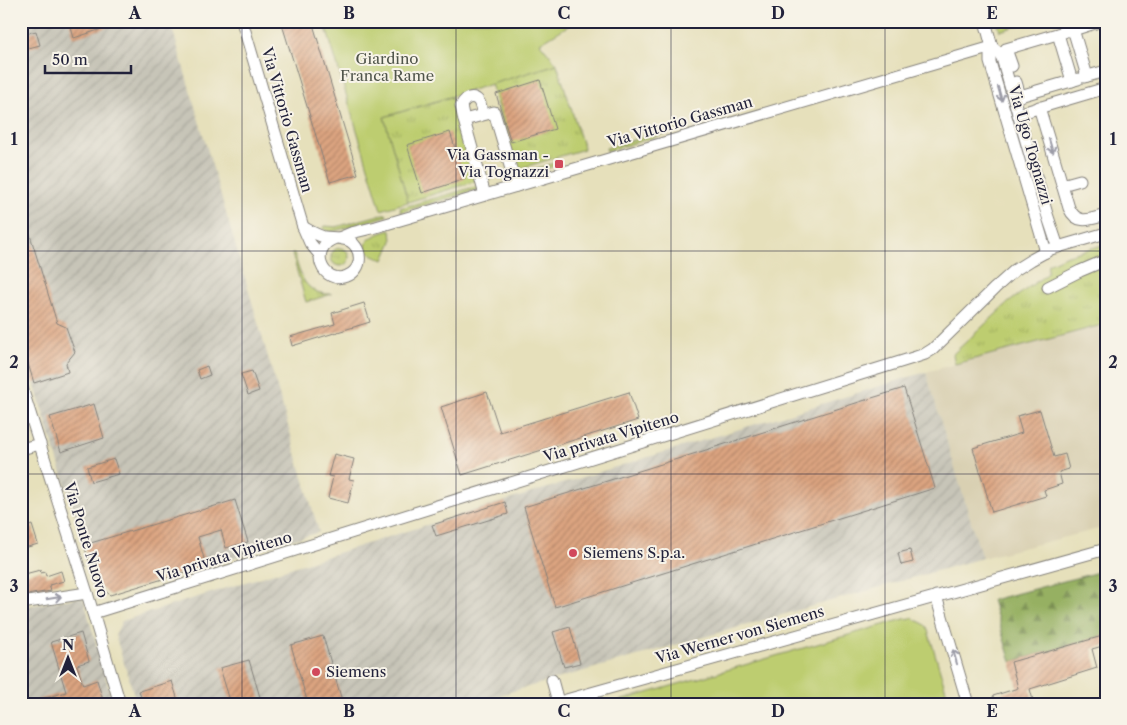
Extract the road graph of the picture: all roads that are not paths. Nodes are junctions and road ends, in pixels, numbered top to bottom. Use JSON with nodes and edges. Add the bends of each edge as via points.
{"nodes":[{"id":1,"x":242,"y":21,"type":"edge"},
{"id":2,"x":985,"y":21,"type":"edge"},
{"id":3,"x":1101,"y":21,"type":"edge"},
{"id":4,"x":1066,"y":32,"type":"junction"},
{"id":5,"x":992,"y":47,"type":"junction"},
{"id":6,"x":1106,"y":71,"type":"edge"},
{"id":7,"x":1080,"y":78,"type":"junction"},
{"id":8,"x":1106,"y":88,"type":"edge"},
{"id":9,"x":481,"y":107,"type":"dead end"},
{"id":10,"x":1039,"y":107,"type":"junction"},
{"id":11,"x":1018,"y":114,"type":"junction"},
{"id":12,"x":464,"y":120,"type":"junction"},
{"id":13,"x":1080,"y":180,"type":"dead end"},
{"id":14,"x":1062,"y":185,"type":"junction"},
{"id":15,"x":516,"y":186,"type":"junction"},
{"id":16,"x":485,"y":195,"type":"junction"},
{"id":17,"x":1106,"y":215,"type":"edge"},
{"id":18,"x":303,"y":227,"type":"junction"},
{"id":19,"x":376,"y":227,"type":"junction"},
{"id":20,"x":1106,"y":233,"type":"edge"},
{"id":21,"x":338,"y":238,"type":"junction"},
{"id":22,"x":1058,"y":247,"type":"junction"},
{"id":23,"x":357,"y":248,"type":"junction"},
{"id":24,"x":1046,"y":252,"type":"junction"},
{"id":25,"x":320,"y":255,"type":"junction"},
{"id":26,"x":1106,"y":260,"type":"edge"},
{"id":27,"x":1048,"y":287,"type":"dead end"},
{"id":28,"x":21,"y":385,"type":"edge"},
{"id":29,"x":40,"y":444,"type":"junction"},
{"id":30,"x":21,"y":449,"type":"edge"},
{"id":31,"x":1106,"y":549,"type":"edge"},
{"id":32,"x":87,"y":592,"type":"junction"},
{"id":33,"x":936,"y":596,"type":"junction"},
{"id":34,"x":21,"y":603,"type":"edge"},
{"id":35,"x":93,"y":613,"type":"junction"},
{"id":36,"x":552,"y":680,"type":"dead end"},
{"id":37,"x":555,"y":703,"type":"edge"},
{"id":38,"x":120,"y":704,"type":"edge"},
{"id":39,"x":968,"y":704,"type":"edge"}],
"edges":[{"from":1,"to":18,"type":"street","name":"Via Vittorio Gassman"},
{"from":2,"to":5,"type":"street","name":"Via Ugo Tognazzi"},
{"from":3,"to":4,"type":"street"},
{"from":4,"to":7,"type":"street"},
{"from":4,"to":7,"type":"street"},
{"from":4,"to":7,"type":"street","via":[[1006,49],[1020,96]]},
{"from":5,"to":11,"type":"street","name":"Via Ugo Tognazzi","via":[[1002,58]]},
{"from":5,"to":15,"type":"street","name":"Via Vittorio Gassman"},
{"from":5,"to":24,"type":"street","name":"Via Ugo Tognazzi","one_way":true,"via":[[990,62]]},
{"from":6,"to":7,"type":"street"},
{"from":8,"to":10,"type":"street"},
{"from":9,"to":12,"type":"street","via":[[474,98],[464,100],[461,106]]},
{"from":10,"to":11,"type":"street"},
{"from":10,"to":14,"type":"street","one_way":true},
{"from":11,"to":22,"type":"street","name":"Via Ugo Tognazzi"},
{"from":12,"to":15,"type":"street","via":[[494,112]]},
{"from":12,"to":16,"type":"street"},
{"from":13,"to":14,"type":"street"},
{"from":14,"to":17,"type":"street","via":[[1070,212],[1076,218],[1084,220]]},
{"from":15,"to":16,"type":"street","name":"Via Vittorio Gassman"},
{"from":16,"to":19,"type":"street","name":"Via Vittorio Gassman"},
{"from":18,"to":21,"type":"street"},
{"from":18,"to":25,"type":"street","name":"Via Vittorio Gassman","via":[[310,244]]},
{"from":19,"to":21,"type":"street","name":"Via Vittorio Gassman"},
{"from":19,"to":23,"type":"street","name":"Via Vittorio Gassman","via":[[364,236]]},
{"from":20,"to":22,"type":"street","name":"Via privata Vipiteno"},
{"from":21,"to":23,"type":"street","via":[[348,240]]},
{"from":21,"to":25,"type":"street","name":"Via Vittorio Gassman","via":[[326,244]]},
{"from":22,"to":24,"type":"street","name":"Via privata Vipiteno"},
{"from":23,"to":25,"type":"street","name":"Via Vittorio Gassman","via":[[358,264],[345,277],[335,277],[326,272]]},
{"from":24,"to":35,"type":"street","name":"Via privata Vipiteno","via":[[1015,270],[933,349],[916,358]]},
{"from":26,"to":27,"type":"street"},
{"from":28,"to":29,"type":"street","name":"Via Ponte Nuovo"},
{"from":29,"to":30,"type":"street"},
{"from":29,"to":32,"type":"street","name":"Via Ponte Nuovo"},
{"from":31,"to":33,"type":"street","name":"Via Werner von Siemens"},
{"from":34,"to":32,"type":"street","one_way":true},
{"from":32,"to":35,"type":"street","name":"Via Ponte Nuovo"},
{"from":33,"to":37,"type":"street","name":"Via Werner von Siemens"},
{"from":39,"to":33,"type":"street","one_way":true},
{"from":35,"to":38,"type":"street","name":"Via Ponte Nuovo"},
{"from":36,"to":37,"type":"street"}]}
